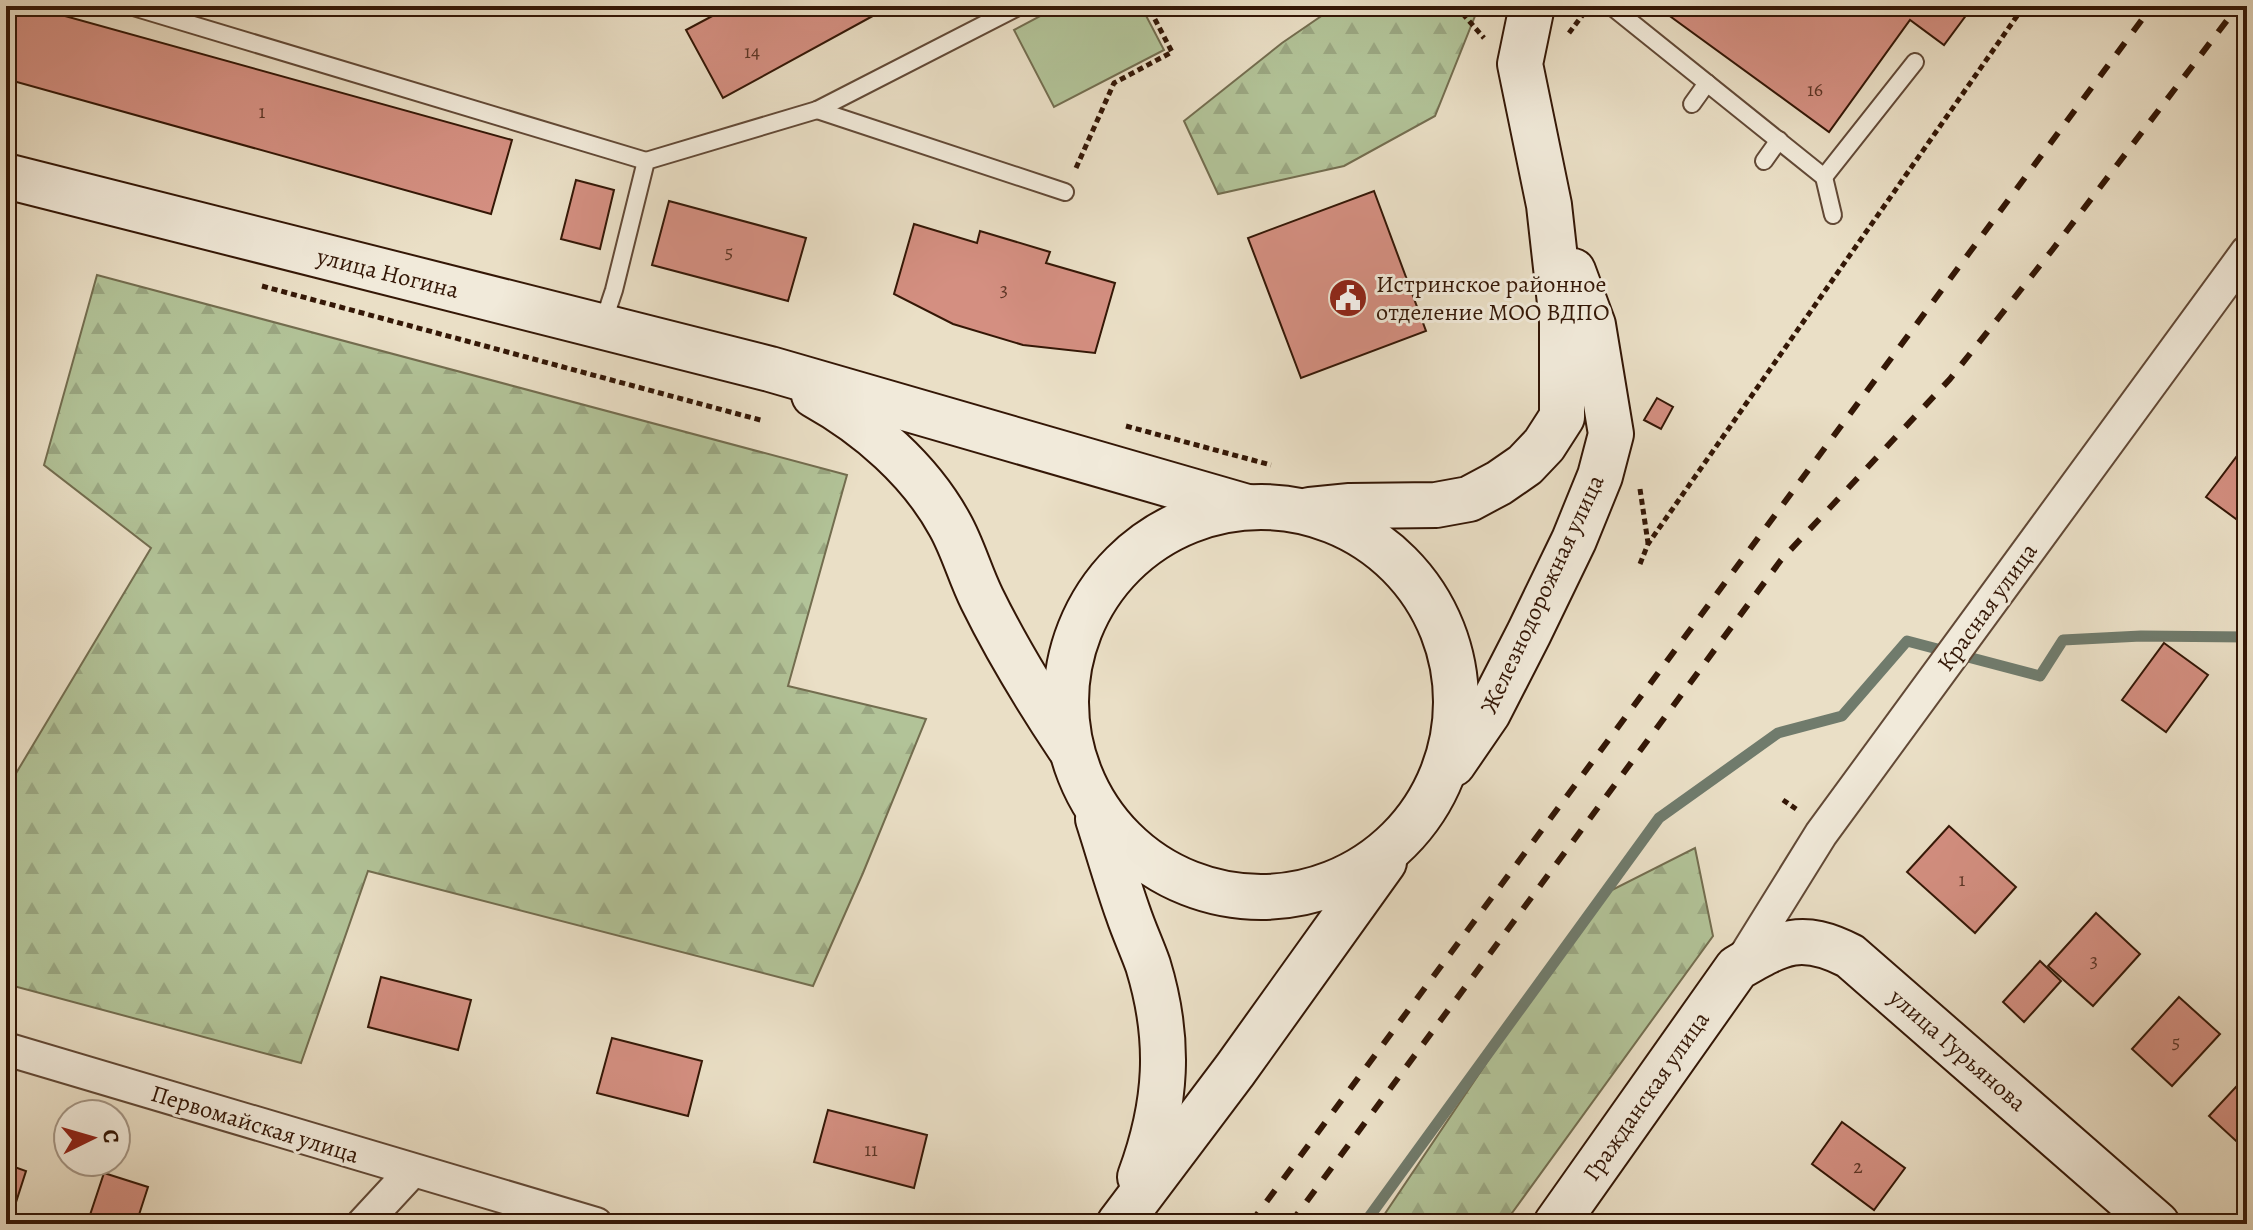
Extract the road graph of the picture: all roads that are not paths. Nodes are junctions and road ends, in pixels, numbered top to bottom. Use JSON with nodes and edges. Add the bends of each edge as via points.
{"nodes":[{"id":1,"x":130,"y":6,"type":"edge"},
{"id":2,"x":1020,"y":6,"type":"edge"},
{"id":3,"x":1532,"y":6,"type":"edge"},
{"id":4,"x":1611,"y":6,"type":"edge"},
{"id":5,"x":1915,"y":62,"type":"dead end"},
{"id":6,"x":1707,"y":83,"type":"junction"},
{"id":7,"x":1692,"y":104,"type":"dead end"},
{"id":8,"x":817,"y":110,"type":"junction"},
{"id":9,"x":1779,"y":140,"type":"junction"},
{"id":10,"x":646,"y":161,"type":"junction"},
{"id":11,"x":1764,"y":161,"type":"dead end"},
{"id":12,"x":6,"y":176,"type":"edge"},
{"id":13,"x":1824,"y":177,"type":"junction"},
{"id":14,"x":1065,"y":192,"type":"road end"},
{"id":15,"x":1549,"y":205,"type":"junction"},
{"id":16,"x":1833,"y":215,"type":"dead end"},
{"id":17,"x":2247,"y":252,"type":"edge"},
{"id":18,"x":602,"y":326,"type":"junction"},
{"id":19,"x":770,"y":369,"type":"junction"},
{"id":20,"x":1247,"y":507,"type":"junction"},
{"id":21,"x":1302,"y":511,"type":"junction"},
{"id":22,"x":1071,"y":750,"type":"junction"},
{"id":23,"x":1437,"y":788,"type":"junction"},
{"id":24,"x":1095,"y":809,"type":"junction"},
{"id":25,"x":1397,"y":843,"type":"junction"},
{"id":26,"x":1737,"y":968,"type":"junction"},
{"id":27,"x":6,"y":1049,"type":"edge"},
{"id":28,"x":412,"y":1171,"type":"junction"},
{"id":29,"x":1124,"y":1217,"type":"edge"},
{"id":30,"x":363,"y":1224,"type":"edge"},
{"id":31,"x":596,"y":1224,"type":"edge"},
{"id":32,"x":1556,"y":1224,"type":"edge"},
{"id":33,"x":2157,"y":1224,"type":"edge"}],
"edges":[{"from":1,"to":10,"type":"lane"},
{"from":2,"to":8,"type":"lane"},
{"from":3,"to":15,"type":"street","name":"Железнодорожная улица","via":[[1520,64]]},
{"from":4,"to":6,"type":"lane"},
{"from":5,"to":13,"type":"lane"},
{"from":6,"to":7,"type":"lane"},
{"from":6,"to":9,"type":"lane"},
{"from":8,"to":10,"type":"lane"},
{"from":8,"to":14,"type":"lane"},
{"from":9,"to":11,"type":"lane"},
{"from":9,"to":13,"type":"lane"},
{"from":10,"to":18,"type":"lane"},
{"from":12,"to":18,"type":"street","name":"улица Ногина"},
{"from":13,"to":16,"type":"lane"},
{"from":15,"to":21,"type":"street","name":"Железнодорожная улица","via":[[1562,321],[1562,417],[1544,445],[1525,465],[1469,499]]},
{"from":15,"to":23,"type":"street","name":"Железнодорожная улица","via":[[1593,325],[1611,434],[1579,527],[1529,633],[1488,713]]},
{"from":17,"to":26,"type":"street","name":"Красная улица","via":[[1821,834]]},
{"from":18,"to":19,"type":"street","name":"улица Ногина"},
{"from":19,"to":20,"type":"street"},
{"from":19,"to":22,"type":"street","via":[[871,433],[920,483],[950,525],[1026,682]]},
{"from":20,"to":21,"type":"street"},
{"from":20,"to":22,"type":"street","via":[[1181,523],[1134,554],[1102,587],[1085,617],[1066,682]]},
{"from":21,"to":23,"type":"street","via":[[1347,526],[1376,544],[1423,593],[1439,623],[1451,655],[1456,723]]},
{"from":22,"to":24,"type":"street"},
{"from":23,"to":25,"type":"street"},
{"from":24,"to":25,"type":"street","via":[[1120,839],[1156,867],[1207,891],[1241,897],[1275,898],[1330,885],[1370,865]]},
{"from":24,"to":29,"type":"street","via":[[1147,963],[1163,1037],[1160,1111]]},
{"from":25,"to":29,"type":"street"},
{"from":26,"to":32,"type":"street","name":"Гражданская улица"},
{"from":26,"to":33,"type":"street","name":"улица Гурьянова","via":[[1774,947],[1803,941],[1826,944],[1850,956]]},
{"from":27,"to":28,"type":"street","name":"Первомайская улица"},
{"from":28,"to":30,"type":"street"},
{"from":28,"to":31,"type":"street","name":"Первомайская улица"}]}
